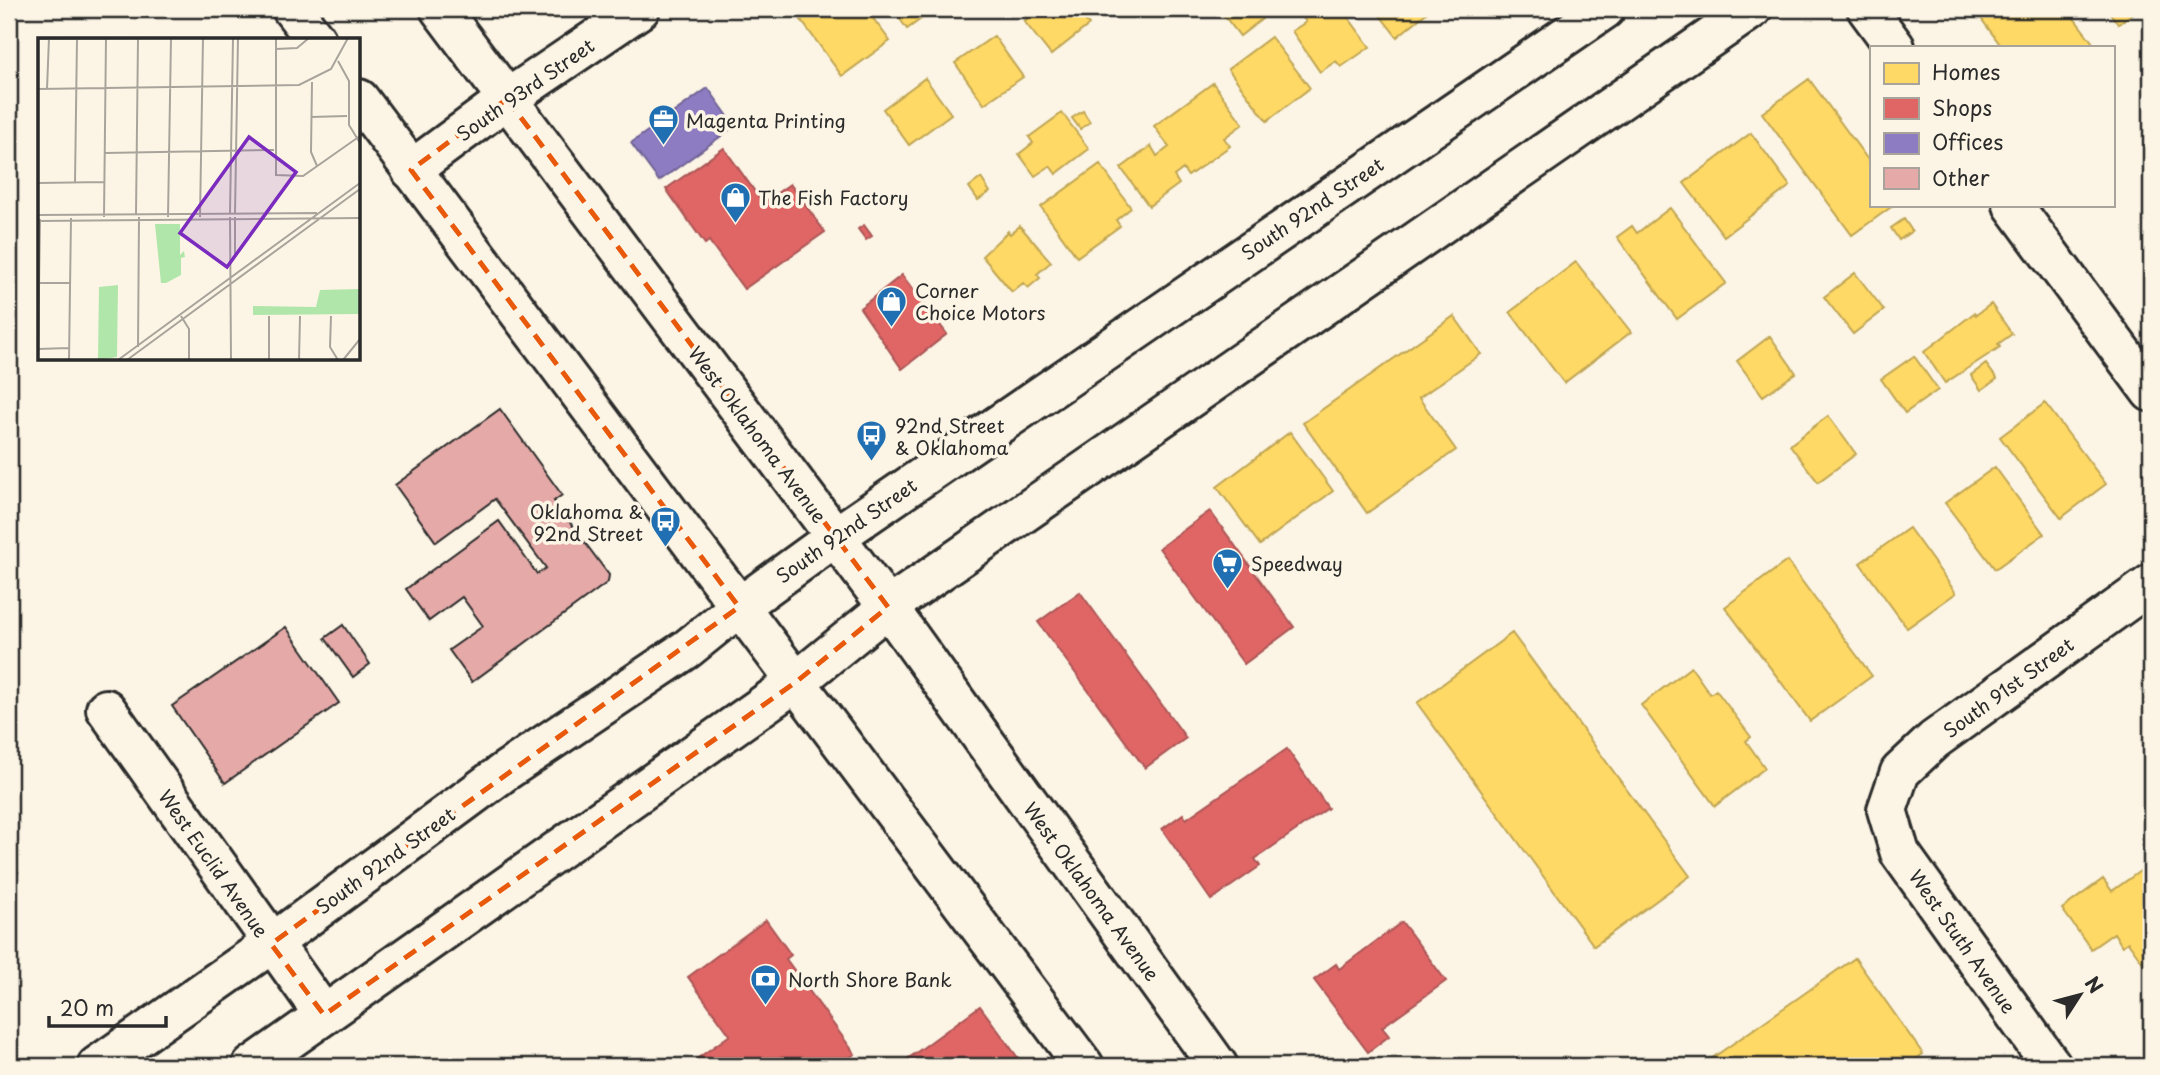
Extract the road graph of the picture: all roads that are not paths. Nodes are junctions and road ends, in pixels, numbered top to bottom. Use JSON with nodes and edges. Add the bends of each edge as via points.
{"nodes":[{"id":1,"x":292,"y":9,"type":"edge"},
{"id":2,"x":440,"y":9,"type":"edge"},
{"id":3,"x":639,"y":9,"type":"edge"},
{"id":4,"x":1605,"y":9,"type":"edge"},
{"id":5,"x":1752,"y":9,"type":"edge"},
{"id":6,"x":1867,"y":9,"type":"edge"},
{"id":7,"x":314,"y":38,"type":"edge"},
{"id":8,"x":1894,"y":46,"type":"edge"},
{"id":9,"x":508,"y":99,"type":"junction"},
{"id":10,"x":360,"y":100,"type":"edge"},
{"id":11,"x":411,"y":170,"type":"junction"},
{"id":12,"x":2014,"y":206,"type":"edge"},
{"id":13,"x":2151,"y":392,"type":"edge"},
{"id":14,"x":835,"y":537,"type":"junction"},
{"id":15,"x":2151,"y":584,"type":"edge"},
{"id":16,"x":739,"y":607,"type":"junction"},
{"id":17,"x":888,"y":607,"type":"junction"},
{"id":18,"x":796,"y":682,"type":"junction"},
{"id":19,"x":106,"y":709,"type":"dead end"},
{"id":20,"x":1887,"y":810,"type":"joint"},
{"id":21,"x":271,"y":944,"type":"junction"},
{"id":22,"x":324,"y":1015,"type":"junction"},
{"id":23,"x":97,"y":1066,"type":"edge"},
{"id":24,"x":252,"y":1066,"type":"edge"},
{"id":25,"x":1084,"y":1066,"type":"edge"},
{"id":26,"x":1218,"y":1066,"type":"edge"},
{"id":27,"x":2052,"y":1066,"type":"edge"}],
"edges":[{"from":1,"to":7,"type":"main road"},
{"from":2,"to":9,"type":"main road","name":"West Oklahoma Avenue"},
{"from":3,"to":9,"type":"main road","name":"South 93rd Street"},
{"from":4,"to":14,"type":"main road","name":"South 92nd Street"},
{"from":5,"to":17,"type":"main road"},
{"from":6,"to":8,"type":"main road"},
{"from":9,"to":11,"type":"main road","name":"South 93rd Street"},
{"from":9,"to":14,"type":"main road","name":"West Oklahoma Avenue"},
{"from":10,"to":11,"type":"main road"},
{"from":11,"to":16,"type":"main road"},
{"from":12,"to":13,"type":"main road"},
{"from":14,"to":16,"type":"main road","name":"South 92nd Street"},
{"from":14,"to":17,"type":"main road","name":"West Oklahoma Avenue"},
{"from":15,"to":20,"type":"main road","name":"South 91st Street","via":[[1934,740],[1900,772]]},
{"from":16,"to":18,"type":"main road"},
{"from":16,"to":21,"type":"main road","name":"South 92nd Street","via":[[687,649],[504,772]]},
{"from":17,"to":18,"type":"main road"},
{"from":17,"to":26,"type":"main road","name":"West Oklahoma Avenue"},
{"from":18,"to":22,"type":"main road"},
{"from":18,"to":25,"type":"main road"},
{"from":19,"to":21,"type":"main road","name":"West Euclid Avenue"},
{"from":20,"to":27,"type":"main road","name":"West Stuth Avenue","via":[[1900,853]]},
{"from":21,"to":22,"type":"main road","name":"West Euclid Avenue"},
{"from":21,"to":23,"type":"main road","name":"South 92nd Street"},
{"from":22,"to":24,"type":"main road"}]}
